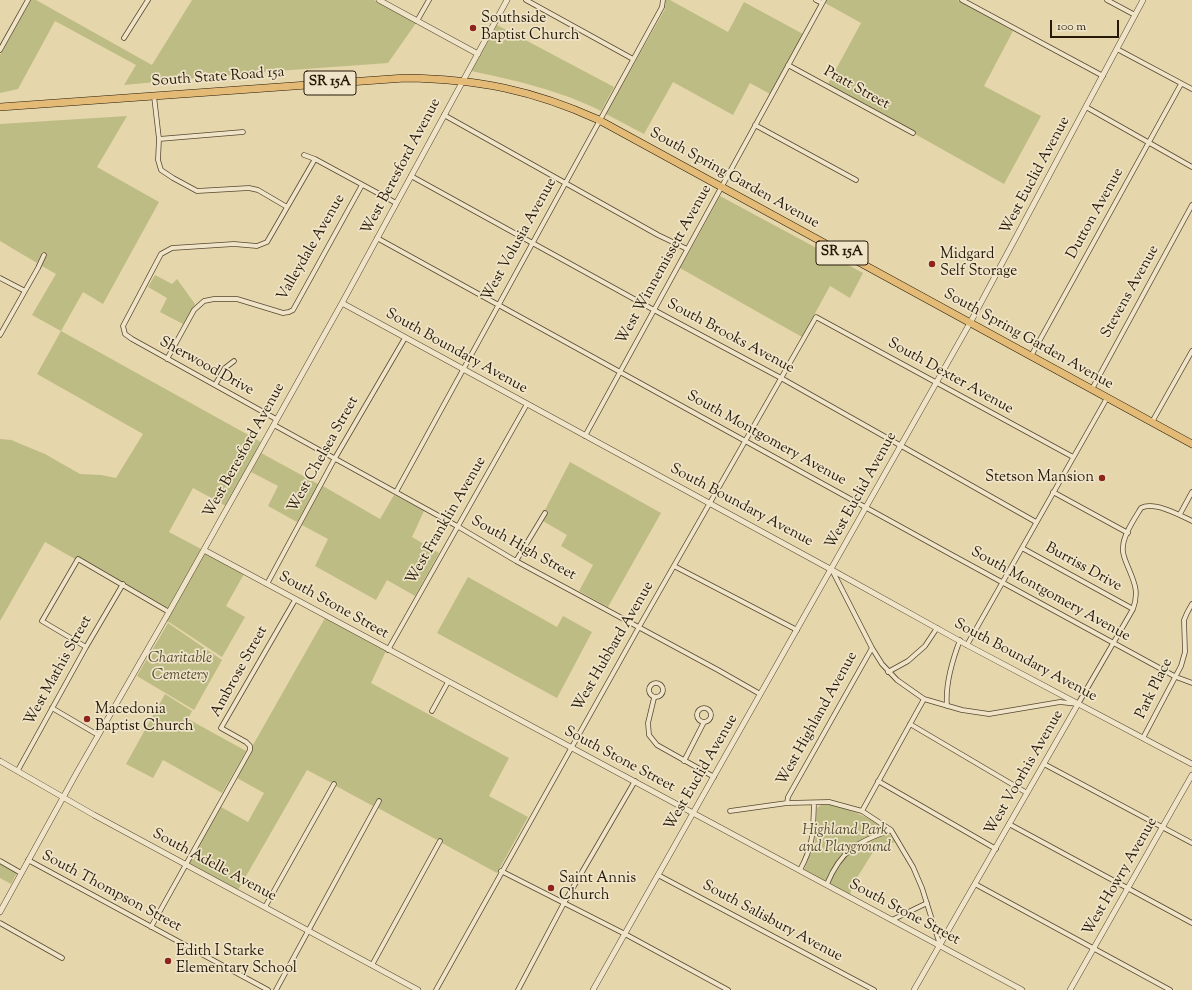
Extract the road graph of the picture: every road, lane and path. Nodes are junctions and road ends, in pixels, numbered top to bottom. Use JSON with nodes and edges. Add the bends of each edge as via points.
{"nodes":[{"id":1,"x":28,"y":0,"type":"edge"},
{"id":2,"x":148,"y":0,"type":"edge"},
{"id":3,"x":378,"y":0,"type":"edge"},
{"id":4,"x":429,"y":0,"type":"edge"},
{"id":5,"x":507,"y":0,"type":"edge"},
{"id":6,"x":526,"y":0,"type":"edge"},
{"id":7,"x":663,"y":0,"type":"edge"},
{"id":8,"x":816,"y":0,"type":"edge"},
{"id":9,"x":962,"y":0,"type":"edge"},
{"id":10,"x":1108,"y":0,"type":"edge"},
{"id":11,"x":1143,"y":0,"type":"edge"},
{"id":12,"x":823,"y":2,"type":"edge"},
{"id":13,"x":1135,"y":15,"type":"junction"},
{"id":14,"x":417,"y":21,"type":"junction"},
{"id":15,"x":124,"y":38,"type":"dead end"},
{"id":16,"x":2,"y":43,"type":"edge"},
{"id":17,"x":1117,"y":49,"type":"junction"},
{"id":18,"x":0,"y":50,"type":"edge"},
{"id":19,"x":478,"y":54,"type":"junction"},
{"id":20,"x":633,"y":59,"type":"junction"},
{"id":21,"x":788,"y":65,"type":"junction"},
{"id":22,"x":1103,"y":76,"type":"junction"},
{"id":23,"x":463,"y":80,"type":"junction"},
{"id":24,"x":1181,"y":84,"type":"junction"},
{"id":25,"x":1192,"y":89,"type":"edge"},
{"id":26,"x":154,"y":96,"type":"junction"},
{"id":27,"x":0,"y":107,"type":"edge"},
{"id":28,"x":1086,"y":107,"type":"junction"},
{"id":29,"x":444,"y":115,"type":"junction"},
{"id":30,"x":599,"y":120,"type":"junction"},
{"id":31,"x":755,"y":125,"type":"junction"},
{"id":32,"x":243,"y":132,"type":"dead end"},
{"id":33,"x":912,"y":134,"type":"dead end"},
{"id":34,"x":159,"y":139,"type":"junction"},
{"id":35,"x":1149,"y":142,"type":"junction"},
{"id":36,"x":304,"y":155,"type":"dead end"},
{"id":37,"x":315,"y":159,"type":"junction"},
{"id":38,"x":1192,"y":167,"type":"edge"},
{"id":39,"x":411,"y":176,"type":"junction"},
{"id":40,"x":856,"y":180,"type":"dead end"},
{"id":41,"x":566,"y":182,"type":"junction"},
{"id":42,"x":362,"y":185,"type":"junction"},
{"id":43,"x":721,"y":187,"type":"junction"},
{"id":44,"x":396,"y":203,"type":"junction"},
{"id":45,"x":1192,"y":205,"type":"edge"},
{"id":46,"x":287,"y":207,"type":"junction"},
{"id":47,"x":377,"y":238,"type":"junction"},
{"id":48,"x":532,"y":243,"type":"junction"},
{"id":49,"x":687,"y":249,"type":"junction"},
{"id":50,"x":44,"y":255,"type":"dead end"},
{"id":51,"x":0,"y":278,"type":"edge"},
{"id":52,"x":25,"y":291,"type":"junction"},
{"id":53,"x":342,"y":303,"type":"junction"},
{"id":54,"x":498,"y":305,"type":"junction"},
{"id":55,"x":654,"y":310,"type":"junction"},
{"id":56,"x":816,"y":317,"type":"joint"},
{"id":57,"x":970,"y":324,"type":"junction"},
{"id":58,"x":0,"y":336,"type":"edge"},
{"id":59,"x":405,"y":338,"type":"junction"},
{"id":60,"x":1192,"y":351,"type":"edge"},
{"id":61,"x":1031,"y":356,"type":"junction"},
{"id":62,"x":167,"y":359,"type":"junction"},
{"id":63,"x":234,"y":361,"type":"dead end"},
{"id":64,"x":462,"y":369,"type":"junction"},
{"id":65,"x":620,"y":372,"type":"junction"},
{"id":66,"x":782,"y":378,"type":"junction"},
{"id":67,"x":936,"y":383,"type":"junction"},
{"id":68,"x":215,"y":385,"type":"junction"},
{"id":69,"x":1092,"y":390,"type":"junction"},
{"id":70,"x":1107,"y":398,"type":"junction"},
{"id":71,"x":527,"y":404,"type":"junction"},
{"id":72,"x":275,"y":422,"type":"junction"},
{"id":73,"x":1152,"y":422,"type":"junction"},
{"id":74,"x":585,"y":436,"type":"junction"},
{"id":75,"x":746,"y":441,"type":"junction"},
{"id":76,"x":1192,"y":444,"type":"edge"},
{"id":77,"x":900,"y":446,"type":"junction"},
{"id":78,"x":335,"y":458,"type":"junction"},
{"id":79,"x":1073,"y":458,"type":"junction"},
{"id":80,"x":396,"y":492,"type":"junction"},
{"id":81,"x":1053,"y":492,"type":"junction"},
{"id":82,"x":1192,"y":492,"type":"edge"},
{"id":83,"x":710,"y":503,"type":"junction"},
{"id":84,"x":867,"y":508,"type":"junction"},
{"id":85,"x":544,"y":513,"type":"dead end"},
{"id":86,"x":1180,"y":514,"type":"junction"},
{"id":87,"x":1192,"y":521,"type":"edge"},
{"id":88,"x":1036,"y":522,"type":"junction"},
{"id":89,"x":457,"y":526,"type":"junction"},
{"id":90,"x":1128,"y":533,"type":"junction"},
{"id":91,"x":1022,"y":548,"type":"junction"},
{"id":92,"x":204,"y":550,"type":"junction"},
{"id":93,"x":516,"y":561,"type":"junction"},
{"id":94,"x":674,"y":566,"type":"junction"},
{"id":95,"x":832,"y":570,"type":"junction"},
{"id":96,"x":1002,"y":583,"type":"junction"},
{"id":97,"x":123,"y":584,"type":"junction"},
{"id":98,"x":268,"y":584,"type":"junction"},
{"id":99,"x":295,"y":600,"type":"junction"},
{"id":100,"x":1192,"y":605,"type":"edge"},
{"id":101,"x":1133,"y":609,"type":"junction"},
{"id":102,"x":169,"y":612,"type":"junction"},
{"id":103,"x":639,"y":627,"type":"junction"},
{"id":104,"x":938,"y":628,"type":"junction"},
{"id":105,"x":797,"y":630,"type":"junction"},
{"id":106,"x":960,"y":640,"type":"junction"},
{"id":107,"x":1114,"y":643,"type":"junction"},
{"id":108,"x":968,"y":645,"type":"junction"},
{"id":109,"x":86,"y":646,"type":"junction"},
{"id":110,"x":872,"y":648,"type":"junction"},
{"id":111,"x":388,"y":650,"type":"junction"},
{"id":112,"x":888,"y":672,"type":"junction"},
{"id":113,"x":1176,"y":677,"type":"junction"},
{"id":114,"x":448,"y":682,"type":"junction"},
{"id":115,"x":1192,"y":683,"type":"edge"},
{"id":116,"x":760,"y":694,"type":"junction"},
{"id":117,"x":654,"y":698,"type":"dead end"},
{"id":118,"x":924,"y":699,"type":"junction"},
{"id":119,"x":1078,"y":704,"type":"junction"},
{"id":120,"x":947,"y":706,"type":"junction"},
{"id":121,"x":52,"y":708,"type":"junction"},
{"id":122,"x":432,"y":711,"type":"dead end"},
{"id":123,"x":704,"y":722,"type":"dead end"},
{"id":124,"x":910,"y":724,"type":"junction"},
{"id":125,"x":98,"y":735,"type":"junction"},
{"id":126,"x":1143,"y":738,"type":"junction"},
{"id":127,"x":571,"y":747,"type":"junction"},
{"id":128,"x":0,"y":761,"type":"edge"},
{"id":129,"x":684,"y":761,"type":"junction"},
{"id":130,"x":1044,"y":764,"type":"junction"},
{"id":131,"x":1192,"y":764,"type":"edge"},
{"id":132,"x":18,"y":770,"type":"junction"},
{"id":133,"x":1192,"y":775,"type":"edge"},
{"id":134,"x":714,"y":777,"type":"junction"},
{"id":135,"x":635,"y":781,"type":"junction"},
{"id":136,"x":878,"y":781,"type":"junction"},
{"id":137,"x":334,"y":784,"type":"dead end"},
{"id":138,"x":1027,"y":793,"type":"junction"},
{"id":139,"x":64,"y":797,"type":"junction"},
{"id":140,"x":379,"y":801,"type":"dead end"},
{"id":141,"x":787,"y":803,"type":"junction"},
{"id":142,"x":814,"y":803,"type":"junction"},
{"id":143,"x":730,"y":811,"type":"dead end"},
{"id":144,"x":862,"y":811,"type":"junction"},
{"id":145,"x":692,"y":814,"type":"junction"},
{"id":146,"x":1009,"y":824,"type":"junction"},
{"id":147,"x":1163,"y":827,"type":"junction"},
{"id":148,"x":891,"y":830,"type":"junction"},
{"id":149,"x":440,"y":841,"type":"dead end"},
{"id":150,"x":1192,"y":843,"type":"edge"},
{"id":151,"x":996,"y":849,"type":"junction"},
{"id":152,"x":28,"y":860,"type":"junction"},
{"id":153,"x":0,"y":861,"type":"edge"},
{"id":154,"x":186,"y":864,"type":"junction"},
{"id":155,"x":800,"y":870,"type":"junction"},
{"id":156,"x":501,"y":871,"type":"junction"},
{"id":157,"x":21,"y":873,"type":"junction"},
{"id":158,"x":658,"y":875,"type":"junction"},
{"id":159,"x":827,"y":884,"type":"junction"},
{"id":160,"x":975,"y":884,"type":"junction"},
{"id":161,"x":1128,"y":888,"type":"junction"},
{"id":162,"x":564,"y":903,"type":"junction"},
{"id":163,"x":927,"y":903,"type":"junction"},
{"id":164,"x":265,"y":907,"type":"junction"},
{"id":165,"x":0,"y":912,"type":"edge"},
{"id":166,"x":892,"y":920,"type":"junction"},
{"id":167,"x":0,"y":923,"type":"edge"},
{"id":168,"x":1192,"y":923,"type":"edge"},
{"id":169,"x":151,"y":927,"type":"junction"},
{"id":170,"x":308,"y":931,"type":"junction"},
{"id":171,"x":625,"y":934,"type":"junction"},
{"id":172,"x":940,"y":945,"type":"junction"},
{"id":173,"x":1093,"y":949,"type":"junction"},
{"id":174,"x":62,"y":958,"type":"dead end"},
{"id":175,"x":372,"y":965,"type":"junction"},
{"id":176,"x":268,"y":990,"type":"edge"},
{"id":177,"x":276,"y":990,"type":"edge"},
{"id":178,"x":418,"y":990,"type":"edge"},
{"id":179,"x":436,"y":990,"type":"edge"},
{"id":180,"x":518,"y":990,"type":"edge"},
{"id":181,"x":593,"y":990,"type":"edge"},
{"id":182,"x":728,"y":990,"type":"edge"},
{"id":183,"x":874,"y":990,"type":"edge"},
{"id":184,"x":914,"y":990,"type":"edge"},
{"id":185,"x":1022,"y":990,"type":"edge"},
{"id":186,"x":1070,"y":990,"type":"edge"},
{"id":187,"x":1170,"y":990,"type":"edge"}],
"edges":[{"from":1,"to":16,"type":"street"},
{"from":2,"to":15,"type":"street"},
{"from":3,"to":14,"type":"street"},
{"from":4,"to":14,"type":"street"},
{"from":5,"to":19,"type":"street","name":"West Beresford Avenue"},
{"from":6,"to":20,"type":"street"},
{"from":7,"to":20,"type":"street","name":"West Volusia Avenue","via":[[662,7]]},
{"from":8,"to":12,"type":"street"},
{"from":9,"to":22,"type":"street"},
{"from":10,"to":13,"type":"street"},
{"from":11,"to":13,"type":"street","name":"West Euclid Avenue"},
{"from":12,"to":21,"type":"street","name":"West Winnemissett Avenue"},
{"from":13,"to":17,"type":"street","name":"West Euclid Avenue"},
{"from":14,"to":19,"type":"street"},
{"from":16,"to":18,"type":"street"},
{"from":17,"to":22,"type":"street","name":"West Euclid Avenue"},
{"from":17,"to":24,"type":"street"},
{"from":19,"to":23,"type":"street","name":"West Beresford Avenue"},
{"from":20,"to":30,"type":"street","name":"West Volusia Avenue"},
{"from":21,"to":31,"type":"street","name":"West Winnemissett Avenue"},
{"from":21,"to":33,"type":"street","name":"Pratt Street"},
{"from":22,"to":28,"type":"street","name":"West Euclid Avenue"},
{"from":23,"to":26,"type":"highway","name":"South State Road 15a","number":"SR 15A","via":[[388,79]]},
{"from":23,"to":29,"type":"street","name":"West Beresford Avenue"},
{"from":23,"to":30,"type":"highway","name":"South Spring Garden Avenue","number":"SR 15A","via":[[533,95]]},
{"from":24,"to":25,"type":"street"},
{"from":24,"to":35,"type":"street","name":"Dutton Avenue"},
{"from":26,"to":27,"type":"highway","name":"South State Road 15a","number":"SR 15A"},
{"from":26,"to":34,"type":"street"},
{"from":28,"to":35,"type":"street"},
{"from":28,"to":57,"type":"street","name":"West Euclid Avenue"},
{"from":29,"to":39,"type":"street","name":"West Beresford Avenue"},
{"from":29,"to":41,"type":"street"},
{"from":30,"to":41,"type":"street","name":"West Volusia Avenue"},
{"from":30,"to":43,"type":"highway","name":"South Spring Garden Avenue","number":"SR 15A"},
{"from":31,"to":40,"type":"street"},
{"from":31,"to":43,"type":"street","name":"West Winnemissett Avenue"},
{"from":32,"to":34,"type":"street"},
{"from":34,"to":46,"type":"street","via":[[158,160],[161,170],[172,178],[197,191],[249,188],[258,190]]},
{"from":35,"to":38,"type":"street"},
{"from":35,"to":61,"type":"street","name":"Dutton Avenue"},
{"from":36,"to":37,"type":"street"},
{"from":37,"to":42,"type":"street"},
{"from":37,"to":46,"type":"street"},
{"from":39,"to":44,"type":"street","name":"West Beresford Avenue"},
{"from":39,"to":48,"type":"street","name":"South Brooks Avenue"},
{"from":41,"to":48,"type":"street","name":"West Volusia Avenue"},
{"from":41,"to":49,"type":"street"},
{"from":42,"to":44,"type":"street"},
{"from":42,"to":62,"type":"street","name":"Valleydale Avenue","via":[[293,310],[283,313],[237,299],[214,299],[204,302],[194,310]]},
{"from":43,"to":49,"type":"street","name":"West Winnemissett Avenue"},
{"from":43,"to":57,"type":"highway","name":"South Spring Garden Avenue","number":"SR 15A"},
{"from":44,"to":47,"type":"street","name":"West Beresford Avenue"},
{"from":45,"to":69,"type":"street","name":"Stevens Avenue"},
{"from":46,"to":62,"type":"street","name":"Sherwood Drive","via":[[267,242],[257,246],[195,246],[172,248],[161,254],[123,326],[125,334]]},
{"from":47,"to":53,"type":"street","name":"West Beresford Avenue"},
{"from":47,"to":54,"type":"street","name":"South Montgomery Avenue"},
{"from":48,"to":54,"type":"street","name":"West Volusia Avenue"},
{"from":48,"to":55,"type":"street","name":"South Brooks Avenue"},
{"from":49,"to":55,"type":"street","name":"West Winnemissett Avenue"},
{"from":50,"to":52,"type":"street"},
{"from":51,"to":52,"type":"street"},
{"from":52,"to":58,"type":"street"},
{"from":53,"to":59,"type":"street","name":"South Boundary Avenue"},
{"from":53,"to":72,"type":"street","name":"West Beresford Avenue"},
{"from":54,"to":64,"type":"street","name":"West Volusia Avenue"},
{"from":54,"to":65,"type":"street","name":"South Montgomery Avenue"},
{"from":55,"to":65,"type":"street","name":"West Winnemissett Avenue"},
{"from":55,"to":66,"type":"street","name":"South Brooks Avenue"},
{"from":56,"to":66,"type":"street","name":"West Hubbard Avenue"},
{"from":56,"to":67,"type":"street","name":"South Dexter Avenue"},
{"from":57,"to":61,"type":"highway","name":"South Spring Garden Avenue","number":"SR 15A"},
{"from":57,"to":67,"type":"street","name":"West Euclid Avenue"},
{"from":59,"to":64,"type":"street","name":"South Boundary Avenue"},
{"from":59,"to":78,"type":"street","name":"West Chelsea Street"},
{"from":60,"to":73,"type":"street"},
{"from":61,"to":69,"type":"highway","name":"South Spring Garden Avenue","number":"SR 15A"},
{"from":62,"to":68,"type":"street","name":"Sherwood Drive"},
{"from":63,"to":68,"type":"street","via":[[225,368]]},
{"from":64,"to":71,"type":"street","name":"South Boundary Avenue"},
{"from":64,"to":80,"type":"street","name":"West Volusia Avenue"},
{"from":65,"to":74,"type":"street","name":"West Winnemissett Avenue"},
{"from":65,"to":75,"type":"street","name":"South Montgomery Avenue"},
{"from":66,"to":75,"type":"street","name":"West Hubbard Avenue"},
{"from":66,"to":77,"type":"street","name":"South Brooks Avenue"},
{"from":67,"to":77,"type":"street","name":"West Euclid Avenue"},
{"from":67,"to":79,"type":"street","name":"South Dexter Avenue"},
{"from":68,"to":72,"type":"street","name":"Sherwood Drive"},
{"from":69,"to":70,"type":"highway","name":"South Spring Garden Avenue","number":"SR 15A"},
{"from":70,"to":73,"type":"highway","name":"South Spring Garden Avenue","number":"SR 15A"},
{"from":70,"to":79,"type":"street"},
{"from":71,"to":74,"type":"street","name":"South Boundary Avenue"},
{"from":71,"to":89,"type":"street","name":"West Franklin Avenue"},
{"from":72,"to":78,"type":"street","name":"South High Street"},
{"from":72,"to":92,"type":"street","name":"West Beresford Avenue"},
{"from":73,"to":76,"type":"highway","name":"South Spring Garden Avenue","number":"SR 15A"},
{"from":74,"to":83,"type":"street","name":"South Boundary Avenue"},
{"from":75,"to":83,"type":"street","name":"West Hubbard Avenue"},
{"from":75,"to":84,"type":"street","name":"South Montgomery Avenue"},
{"from":77,"to":84,"type":"street","name":"West Euclid Avenue"},
{"from":77,"to":88,"type":"street","name":"South Brooks Avenue"},
{"from":78,"to":80,"type":"street","name":"South High Street"},
{"from":78,"to":98,"type":"street","name":"West Chelsea Street"},
{"from":79,"to":81,"type":"street"},
{"from":80,"to":89,"type":"street","name":"South High Street"},
{"from":81,"to":88,"type":"street"},
{"from":81,"to":90,"type":"street"},
{"from":82,"to":86,"type":"street"},
{"from":83,"to":94,"type":"street","name":"West Hubbard Avenue"},
{"from":83,"to":95,"type":"street","name":"South Boundary Avenue"},
{"from":84,"to":95,"type":"street","name":"West Euclid Avenue"},
{"from":84,"to":96,"type":"street","name":"South Montgomery Avenue"},
{"from":85,"to":93,"type":"street"},
{"from":86,"to":87,"type":"street"},
{"from":86,"to":90,"type":"street","name":"West Voorhis Avenue","via":[[1146,506],[1141,508]]},
{"from":88,"to":91,"type":"street"},
{"from":89,"to":93,"type":"street","name":"South High Street"},
{"from":89,"to":111,"type":"street","name":"West Franklin Avenue"},
{"from":90,"to":101,"type":"street","name":"West Voorhis Avenue","via":[[1123,554],[1137,589]]},
{"from":91,"to":96,"type":"street"},
{"from":91,"to":101,"type":"street","name":"Burriss Drive"},
{"from":92,"to":98,"type":"street","name":"South Stone Street"},
{"from":92,"to":102,"type":"street","name":"West Beresford Avenue"},
{"from":93,"to":103,"type":"street","name":"South High Street"},
{"from":94,"to":103,"type":"street","name":"West Hubbard Avenue"},
{"from":94,"to":105,"type":"street"},
{"from":95,"to":104,"type":"street","name":"South Boundary Avenue"},
{"from":95,"to":105,"type":"street","name":"West Euclid Avenue"},
{"from":95,"to":110,"type":"street"},
{"from":96,"to":107,"type":"street","name":"South Montgomery Avenue"},
{"from":96,"to":108,"type":"street"},
{"from":97,"to":102,"type":"street"},
{"from":97,"to":109,"type":"street","name":"West Mathis Street"},
{"from":97,"to":109,"type":"street","via":[[78,559],[42,621]]},
{"from":98,"to":99,"type":"street","name":"South Stone Street"},
{"from":99,"to":111,"type":"street","name":"South Stone Street"},
{"from":99,"to":154,"type":"street","name":"Ambrose Street","via":[[221,728],[246,742],[250,750]]},
{"from":100,"to":113,"type":"street","name":"Park Place","via":[[1184,620],[1185,652]]},
{"from":101,"to":107,"type":"street","name":"West Voorhis Avenue"},
{"from":102,"to":125,"type":"street","name":"West Beresford Avenue"},
{"from":103,"to":116,"type":"street","name":"South High Street"},
{"from":103,"to":127,"type":"street","name":"West Hubbard Avenue"},
{"from":104,"to":106,"type":"street","name":"South Boundary Avenue"},
{"from":104,"to":112,"type":"street","via":[[925,646],[908,661]]},
{"from":105,"to":116,"type":"street","name":"West Euclid Avenue"},
{"from":106,"to":108,"type":"street","name":"South Boundary Avenue"},
{"from":106,"to":120,"type":"street","via":[[949,674]]},
{"from":107,"to":113,"type":"street","name":"South Montgomery Avenue"},
{"from":107,"to":119,"type":"street","name":"West Voorhis Avenue"},
{"from":108,"to":119,"type":"street","name":"South Boundary Avenue"},
{"from":109,"to":121,"type":"street","name":"West Mathis Street"},
{"from":110,"to":112,"type":"street"},
{"from":110,"to":141,"type":"street","name":"West Highland Avenue","via":[[788,797]]},
{"from":111,"to":114,"type":"street","name":"South Stone Street"},
{"from":112,"to":118,"type":"street"},
{"from":113,"to":115,"type":"street","name":"South Montgomery Avenue"},
{"from":113,"to":126,"type":"street","name":"Park Place"},
{"from":114,"to":122,"type":"street"},
{"from":114,"to":127,"type":"street","name":"South Stone Street"},
{"from":116,"to":134,"type":"street","name":"West Euclid Avenue"},
{"from":117,"to":129,"type":"street","via":[[648,723],[649,735],[656,745]]},
{"from":118,"to":120,"type":"street"},
{"from":118,"to":124,"type":"street"},
{"from":119,"to":120,"type":"street","via":[[1060,702],[989,714]]},
{"from":119,"to":126,"type":"street","name":"South Boundary Avenue"},
{"from":119,"to":130,"type":"street","name":"West Voorhis Avenue"},
{"from":121,"to":125,"type":"street"},
{"from":121,"to":132,"type":"street","name":"West Mathis Street"},
{"from":123,"to":129,"type":"street"},
{"from":124,"to":136,"type":"street"},
{"from":124,"to":138,"type":"street"},
{"from":125,"to":139,"type":"street","name":"West Beresford Avenue"},
{"from":126,"to":131,"type":"street","name":"South Boundary Avenue"},
{"from":127,"to":135,"type":"street","name":"South Stone Street"},
{"from":127,"to":156,"type":"street","name":"West Hubbard Avenue"},
{"from":128,"to":132,"type":"street","name":"South Adelle Avenue"},
{"from":129,"to":134,"type":"street"},
{"from":130,"to":138,"type":"street","name":"West Voorhis Avenue"},
{"from":130,"to":147,"type":"street"},
{"from":132,"to":139,"type":"street","name":"South Adelle Avenue"},
{"from":133,"to":147,"type":"street","name":"West Howry Avenue"},
{"from":134,"to":145,"type":"street","name":"West Euclid Avenue"},
{"from":135,"to":145,"type":"street","name":"South Stone Street"},
{"from":135,"to":162,"type":"street"},
{"from":136,"to":144,"type":"street"},
{"from":136,"to":151,"type":"street"},
{"from":137,"to":164,"type":"street"},
{"from":138,"to":146,"type":"street","name":"West Voorhis Avenue"},
{"from":139,"to":152,"type":"street","name":"West Beresford Avenue"},
{"from":139,"to":154,"type":"street","name":"South Adelle Avenue"},
{"from":140,"to":170,"type":"street"},
{"from":141,"to":142,"type":"street"},
{"from":141,"to":143,"type":"street"},
{"from":142,"to":144,"type":"street","via":[[829,802]]},
{"from":142,"to":155,"type":"street","via":[[812,842]]},
{"from":144,"to":148,"type":"street"},
{"from":145,"to":155,"type":"street","name":"South Stone Street"},
{"from":145,"to":158,"type":"street","name":"West Euclid Avenue"},
{"from":146,"to":151,"type":"street","name":"West Voorhis Avenue"},
{"from":146,"to":161,"type":"street"},
{"from":147,"to":150,"type":"street"},
{"from":147,"to":161,"type":"street","name":"West Howry Avenue"},
{"from":148,"to":159,"type":"street","via":[[867,839],[845,854],[833,869]]},
{"from":148,"to":163,"type":"street","via":[[913,866]]},
{"from":149,"to":175,"type":"street"},
{"from":151,"to":160,"type":"street","name":"West Voorhis Avenue"},
{"from":152,"to":157,"type":"street","name":"West Beresford Avenue"},
{"from":152,"to":169,"type":"street","name":"South Thompson Street"},
{"from":153,"to":157,"type":"street"},
{"from":154,"to":164,"type":"street","name":"South Adelle Avenue"},
{"from":154,"to":169,"type":"street"},
{"from":155,"to":159,"type":"street","name":"South Stone Street"},
{"from":156,"to":162,"type":"street"},
{"from":156,"to":179,"type":"street","name":"West Hubbard Avenue"},
{"from":157,"to":165,"type":"street","name":"West Beresford Avenue"},
{"from":158,"to":171,"type":"street","name":"West Euclid Avenue"},
{"from":158,"to":183,"type":"street","name":"South Salisbury Avenue"},
{"from":159,"to":166,"type":"street","name":"South Stone Street"},
{"from":160,"to":172,"type":"street","name":"West Voorhis Avenue"},
{"from":160,"to":173,"type":"street"},
{"from":161,"to":168,"type":"street"},
{"from":161,"to":173,"type":"street","name":"West Howry Avenue"},
{"from":162,"to":171,"type":"street"},
{"from":162,"to":180,"type":"street"},
{"from":163,"to":166,"type":"street"},
{"from":163,"to":172,"type":"street"},
{"from":164,"to":170,"type":"street","name":"South Adelle Avenue"},
{"from":166,"to":172,"type":"street","name":"South Stone Street"},
{"from":167,"to":174,"type":"street"},
{"from":169,"to":176,"type":"street","name":"South Thompson Street"},
{"from":170,"to":175,"type":"street","name":"South Adelle Avenue"},
{"from":170,"to":177,"type":"street"},
{"from":171,"to":181,"type":"street","name":"West Euclid Avenue"},
{"from":171,"to":182,"type":"street"},
{"from":172,"to":184,"type":"street","name":"West Voorhis Avenue"},
{"from":172,"to":185,"type":"street","name":"South Stone Street"},
{"from":173,"to":186,"type":"street","name":"West Howry Avenue"},
{"from":173,"to":187,"type":"street"},
{"from":175,"to":178,"type":"street","name":"South Adelle Avenue"}]}
